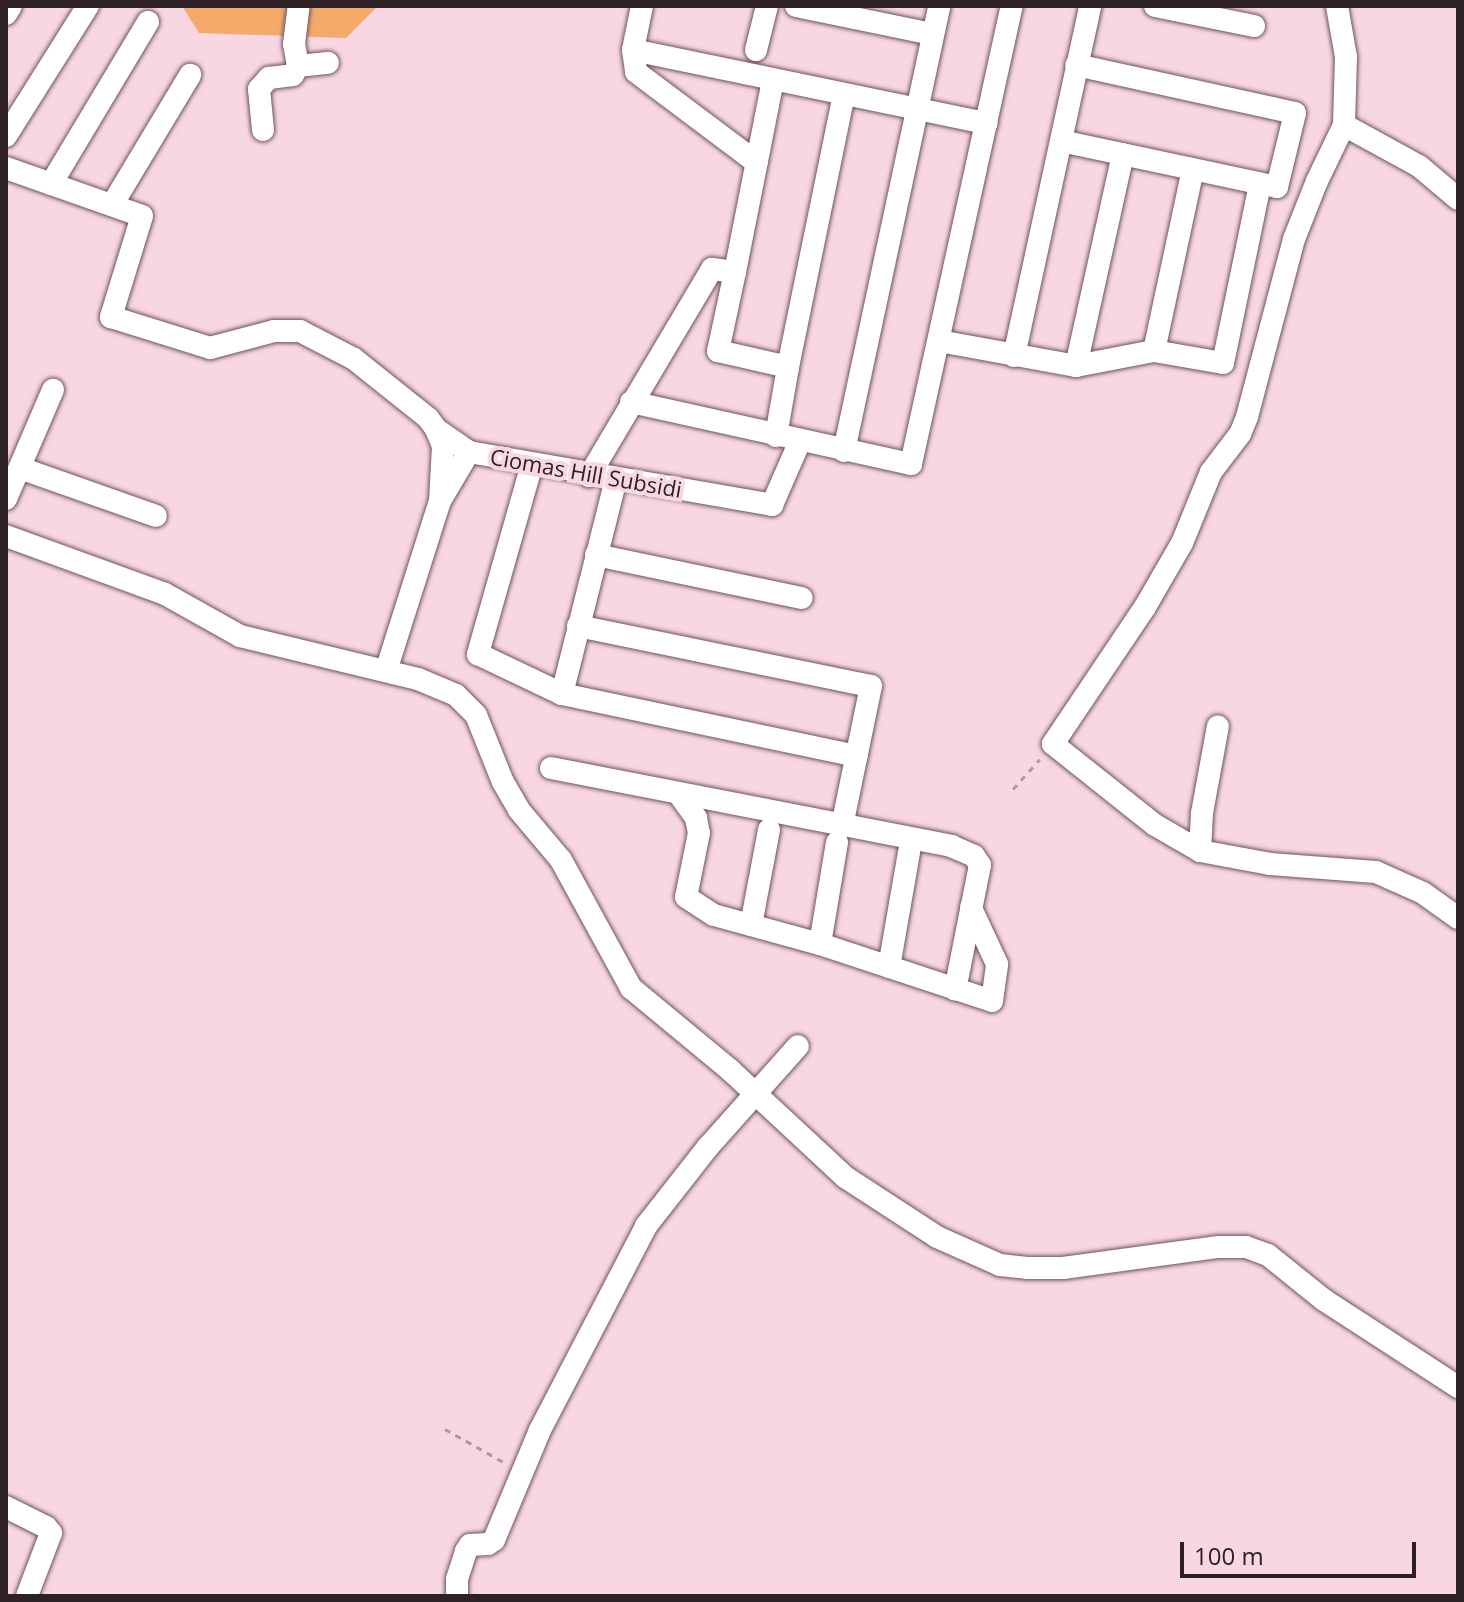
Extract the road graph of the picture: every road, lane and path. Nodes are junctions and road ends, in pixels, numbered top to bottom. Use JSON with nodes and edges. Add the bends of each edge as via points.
{"nodes":[{"id":1,"x":11,"y":6,"type":"edge"},
{"id":2,"x":88,"y":6,"type":"edge"},
{"id":3,"x":299,"y":6,"type":"edge"},
{"id":4,"x":642,"y":6,"type":"edge"},
{"id":5,"x":767,"y":6,"type":"edge"},
{"id":6,"x":796,"y":6,"type":"edge"},
{"id":7,"x":939,"y":6,"type":"edge"},
{"id":8,"x":1012,"y":6,"type":"edge"},
{"id":9,"x":1090,"y":6,"type":"edge"},
{"id":10,"x":1155,"y":6,"type":"edge"},
{"id":11,"x":1337,"y":6,"type":"edge"},
{"id":12,"x":6,"y":14,"type":"edge"},
{"id":13,"x":148,"y":22,"type":"dead end"},
{"id":14,"x":1254,"y":26,"type":"dead end"},
{"id":15,"x":933,"y":34,"type":"junction"},
{"id":16,"x":633,"y":50,"type":"junction"},
{"id":17,"x":756,"y":50,"type":"dead end"},
{"id":18,"x":328,"y":63,"type":"dead end"},
{"id":19,"x":1076,"y":65,"type":"junction"},
{"id":20,"x":298,"y":66,"type":"junction"},
{"id":21,"x":190,"y":75,"type":"dead end"},
{"id":22,"x":773,"y":80,"type":"junction"},
{"id":23,"x":844,"y":95,"type":"junction"},
{"id":24,"x":917,"y":109,"type":"junction"},
{"id":25,"x":987,"y":123,"type":"junction"},
{"id":26,"x":1344,"y":125,"type":"junction"},
{"id":27,"x":263,"y":130,"type":"dead end"},
{"id":28,"x":6,"y":136,"type":"edge"},
{"id":29,"x":1061,"y":141,"type":"junction"},
{"id":30,"x":1123,"y":154,"type":"junction"},
{"id":31,"x":757,"y":163,"type":"junction"},
{"id":32,"x":6,"y":168,"type":"edge"},
{"id":33,"x":1193,"y":169,"type":"junction"},
{"id":34,"x":51,"y":184,"type":"junction"},
{"id":35,"x":1260,"y":184,"type":"junction"},
{"id":36,"x":1458,"y":199,"type":"edge"},
{"id":37,"x":112,"y":205,"type":"junction"},
{"id":38,"x":735,"y":272,"type":"junction"},
{"id":39,"x":939,"y":341,"type":"junction"},
{"id":40,"x":1154,"y":351,"type":"junction"},
{"id":41,"x":1014,"y":356,"type":"junction"},
{"id":42,"x":1076,"y":366,"type":"junction"},
{"id":43,"x":788,"y":367,"type":"junction"},
{"id":44,"x":53,"y":390,"type":"dead end"},
{"id":45,"x":631,"y":402,"type":"junction"},
{"id":46,"x":436,"y":429,"type":"junction"},
{"id":47,"x":776,"y":436,"type":"junction"},
{"id":48,"x":800,"y":441,"type":"junction"},
{"id":49,"x":844,"y":451,"type":"junction"},
{"id":50,"x":469,"y":452,"type":"junction"},
{"id":51,"x":532,"y":464,"type":"junction"},
{"id":52,"x":20,"y":468,"type":"junction"},
{"id":53,"x":589,"y":476,"type":"junction"},
{"id":54,"x":616,"y":479,"type":"junction"},
{"id":55,"x":6,"y":499,"type":"edge"},
{"id":56,"x":440,"y":501,"type":"junction"},
{"id":57,"x":156,"y":516,"type":"dead end"},
{"id":58,"x":6,"y":536,"type":"edge"},
{"id":59,"x":596,"y":555,"type":"junction"},
{"id":60,"x":802,"y":598,"type":"dead end"},
{"id":61,"x":578,"y":626,"type":"junction"},
{"id":62,"x":386,"y":671,"type":"junction"},
{"id":63,"x":562,"y":694,"type":"junction"},
{"id":64,"x":1218,"y":726,"type":"dead end"},
{"id":65,"x":1053,"y":744,"type":"junction"},
{"id":66,"x":857,"y":756,"type":"junction"},
{"id":67,"x":551,"y":768,"type":"dead end"},
{"id":68,"x":1013,"y":789,"type":"dead end"},
{"id":69,"x":678,"y":793,"type":"junction"},
{"id":70,"x":769,"y":830,"type":"dead end"},
{"id":71,"x":840,"y":834,"type":"junction"},
{"id":72,"x":1200,"y":851,"type":"junction"},
{"id":73,"x":909,"y":852,"type":"dead end"},
{"id":74,"x":971,"y":908,"type":"junction"},
{"id":75,"x":1458,"y":918,"type":"edge"},
{"id":76,"x":751,"y":925,"type":"junction"},
{"id":77,"x":820,"y":944,"type":"junction"},
{"id":78,"x":889,"y":967,"type":"junction"},
{"id":79,"x":955,"y":990,"type":"junction"},
{"id":80,"x":798,"y":1046,"type":"dead end"},
{"id":81,"x":756,"y":1095,"type":"junction"},
{"id":82,"x":1458,"y":1387,"type":"edge"},
{"id":83,"x":445,"y":1429,"type":"dead end"},
{"id":84,"x":520,"y":1473,"type":"junction"},
{"id":85,"x":6,"y":1507,"type":"edge"},
{"id":86,"x":27,"y":1596,"type":"edge"},
{"id":87,"x":457,"y":1596,"type":"edge"}],
"edges":[{"from":1,"to":12,"type":"street"},
{"from":2,"to":28,"type":"street"},
{"from":3,"to":20,"type":"street","via":[[294,44]]},
{"from":4,"to":16,"type":"street"},
{"from":5,"to":17,"type":"street"},
{"from":6,"to":15,"type":"street"},
{"from":7,"to":15,"type":"street"},
{"from":8,"to":25,"type":"street"},
{"from":9,"to":19,"type":"street"},
{"from":10,"to":14,"type":"street"},
{"from":11,"to":26,"type":"street","via":[[1346,57]]},
{"from":13,"to":34,"type":"street"},
{"from":15,"to":24,"type":"street"},
{"from":16,"to":22,"type":"street"},
{"from":16,"to":31,"type":"street","via":[[636,72]]},
{"from":18,"to":20,"type":"street"},
{"from":19,"to":29,"type":"street"},
{"from":19,"to":35,"type":"street","via":[[1295,113],[1277,187]]},
{"from":20,"to":27,"type":"street","via":[[293,75],[269,78],[259,89]]},
{"from":21,"to":37,"type":"street"},
{"from":22,"to":23,"type":"street"},
{"from":22,"to":31,"type":"street"},
{"from":23,"to":24,"type":"street"},
{"from":23,"to":43,"type":"street"},
{"from":24,"to":25,"type":"street"},
{"from":24,"to":49,"type":"street"},
{"from":25,"to":39,"type":"street"},
{"from":26,"to":36,"type":"street","via":[[1419,166]]},
{"from":26,"to":65,"type":"street","via":[[1298,229],[1240,434],[1211,472],[1182,543],[1131,631]]},
{"from":29,"to":30,"type":"street"},
{"from":29,"to":41,"type":"street"},
{"from":30,"to":33,"type":"street"},
{"from":30,"to":42,"type":"street"},
{"from":31,"to":38,"type":"street"},
{"from":32,"to":34,"type":"street"},
{"from":33,"to":35,"type":"street"},
{"from":33,"to":40,"type":"street"},
{"from":34,"to":37,"type":"street"},
{"from":35,"to":40,"type":"street","via":[[1223,363]]},
{"from":37,"to":46,"type":"street","via":[[142,216],[111,317],[210,348],[274,331],[300,331],[354,359]]},
{"from":38,"to":43,"type":"street","via":[[718,351]]},
{"from":38,"to":45,"type":"street","via":[[712,269]]},
{"from":39,"to":41,"type":"street"},
{"from":39,"to":49,"type":"street","via":[[911,464]]},
{"from":40,"to":42,"type":"street"},
{"from":41,"to":42,"type":"street"},
{"from":43,"to":47,"type":"street"},
{"from":44,"to":52,"type":"street"},
{"from":45,"to":47,"type":"street"},
{"from":45,"to":53,"type":"street"},
{"from":46,"to":50,"type":"street"},
{"from":46,"to":56,"type":"street","via":[[443,446]]},
{"from":47,"to":48,"type":"street"},
{"from":48,"to":49,"type":"street"},
{"from":48,"to":54,"type":"street","name":"Ciomas Hill Subsidi","via":[[772,505]]},
{"from":50,"to":51,"type":"street","name":"Ciomas Hill Subsidi"},
{"from":50,"to":56,"type":"street","name":"Ciomas Hill Subsidi"},
{"from":51,"to":53,"type":"street","name":"Ciomas Hill Subsidi"},
{"from":51,"to":63,"type":"street","via":[[478,654]]},
{"from":52,"to":55,"type":"street"},
{"from":52,"to":57,"type":"street"},
{"from":53,"to":54,"type":"street","name":"Ciomas Hill Subsidi"},
{"from":54,"to":59,"type":"street"},
{"from":56,"to":62,"type":"street","name":"Ciomas Hill Subsidi"},
{"from":58,"to":62,"type":"street","via":[[165,594],[240,636]]},
{"from":59,"to":60,"type":"street"},
{"from":59,"to":61,"type":"street"},
{"from":61,"to":63,"type":"street"},
{"from":61,"to":66,"type":"street","via":[[871,686]]},
{"from":62,"to":81,"type":"street","via":[[445,688],[476,715],[503,782],[561,860],[631,988]]},
{"from":63,"to":66,"type":"street"},
{"from":64,"to":72,"type":"street"},
{"from":65,"to":68,"type":"path"},
{"from":65,"to":72,"type":"street","via":[[1155,825]]},
{"from":66,"to":71,"type":"street"},
{"from":67,"to":69,"type":"street"},
{"from":69,"to":71,"type":"street"},
{"from":69,"to":76,"type":"street","via":[[696,818],[699,833],[686,897],[714,915]]},
{"from":70,"to":76,"type":"street"},
{"from":71,"to":74,"type":"street","via":[[951,846],[974,856],[980,865]]},
{"from":71,"to":77,"type":"street"},
{"from":72,"to":75,"type":"street","via":[[1270,864],[1376,872],[1423,893]]},
{"from":73,"to":78,"type":"street"},
{"from":74,"to":79,"type":"street"},
{"from":74,"to":79,"type":"street","via":[[997,964],[992,1001]]},
{"from":76,"to":77,"type":"street"},
{"from":77,"to":78,"type":"street"},
{"from":78,"to":79,"type":"street"},
{"from":80,"to":81,"type":"street"},
{"from":81,"to":82,"type":"street","via":[[845,1177],[974,1255],[1000,1265],[1063,1268],[1246,1247],[1268,1255],[1358,1323]]},
{"from":81,"to":84,"type":"street","via":[[646,1226]]},
{"from":83,"to":84,"type":"path"},
{"from":84,"to":87,"type":"street","via":[[494,1540],[470,1545],[466,1551]]},
{"from":85,"to":86,"type":"street","via":[[51,1533]]}]}
